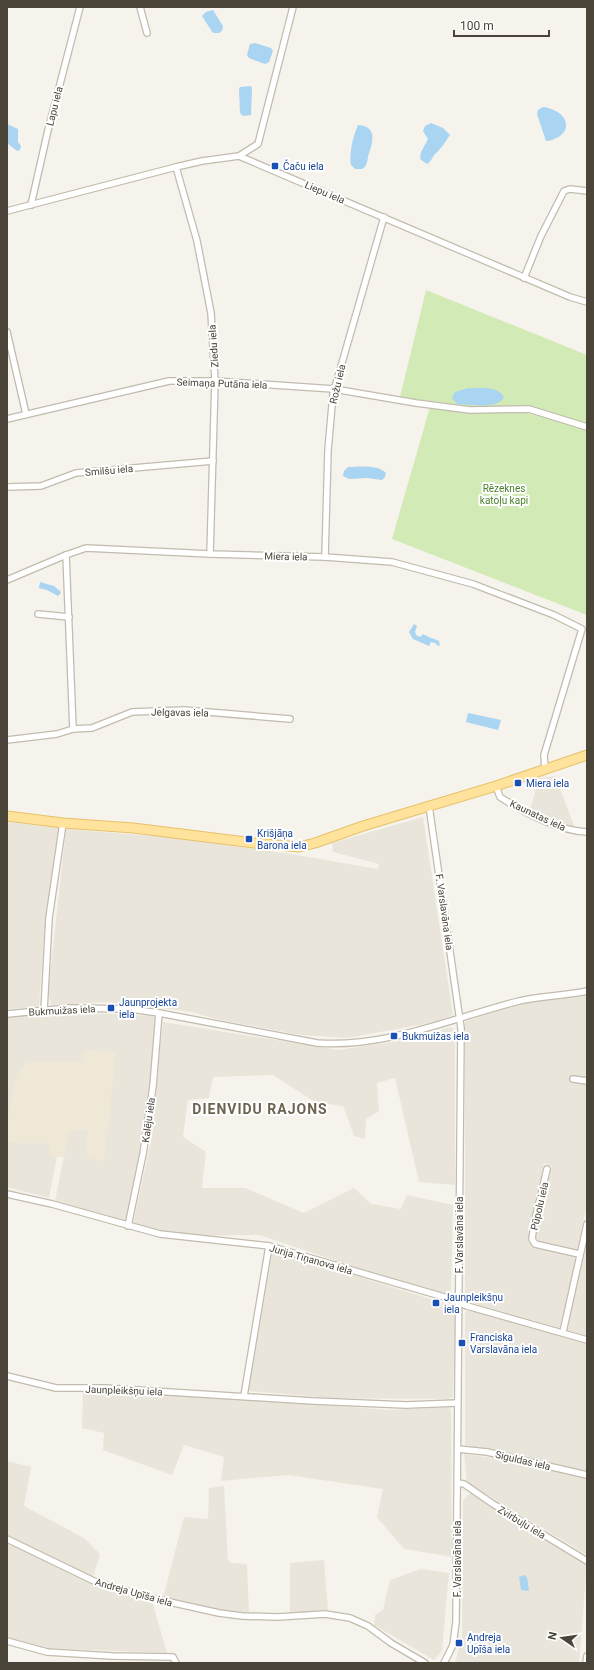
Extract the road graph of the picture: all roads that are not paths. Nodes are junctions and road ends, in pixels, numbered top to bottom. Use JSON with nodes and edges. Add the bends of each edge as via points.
{"nodes":[{"id":1,"x":80,"y":7,"type":"edge"},
{"id":2,"x":140,"y":7,"type":"edge"},
{"id":3,"x":293,"y":7,"type":"edge"},
{"id":4,"x":147,"y":33,"type":"dead end"},
{"id":5,"x":239,"y":156,"type":"junction"},
{"id":6,"x":176,"y":167,"type":"junction"},
{"id":7,"x":587,"y":191,"type":"edge"},
{"id":8,"x":31,"y":205,"type":"junction"},
{"id":9,"x":7,"y":211,"type":"edge"},
{"id":10,"x":384,"y":217,"type":"junction"},
{"id":11,"x":524,"y":278,"type":"junction"},
{"id":12,"x":587,"y":302,"type":"edge"},
{"id":13,"x":7,"y":332,"type":"edge"},
{"id":14,"x":215,"y":381,"type":"junction"},
{"id":15,"x":334,"y":389,"type":"junction"},
{"id":16,"x":26,"y":414,"type":"junction"},
{"id":17,"x":7,"y":419,"type":"edge"},
{"id":18,"x":587,"y":427,"type":"edge"},
{"id":19,"x":213,"y":461,"type":"junction"},
{"id":20,"x":7,"y":487,"type":"edge"},
{"id":21,"x":210,"y":554,"type":"junction"},
{"id":22,"x":66,"y":555,"type":"junction"},
{"id":23,"x":325,"y":557,"type":"junction"},
{"id":24,"x":7,"y":580,"type":"edge"},
{"id":25,"x":38,"y":614,"type":"dead end"},
{"id":26,"x":69,"y":617,"type":"junction"},
{"id":27,"x":585,"y":630,"type":"edge"},
{"id":28,"x":290,"y":719,"type":"dead end"},
{"id":29,"x":73,"y":729,"type":"junction"},
{"id":30,"x":7,"y":740,"type":"edge"},
{"id":31,"x":587,"y":755,"type":"edge"},
{"id":32,"x":545,"y":769,"type":"junction"},
{"id":33,"x":496,"y":786,"type":"junction"},
{"id":34,"x":428,"y":806,"type":"junction"},
{"id":35,"x":7,"y":816,"type":"edge"},
{"id":36,"x":63,"y":823,"type":"junction"},
{"id":37,"x":587,"y":832,"type":"edge"},
{"id":38,"x":587,"y":991,"type":"edge"},
{"id":39,"x":44,"y":1011,"type":"junction"},
{"id":40,"x":159,"y":1013,"type":"junction"},
{"id":41,"x":7,"y":1014,"type":"edge"},
{"id":42,"x":460,"y":1019,"type":"junction"},
{"id":43,"x":573,"y":1079,"type":"dead end"},
{"id":44,"x":587,"y":1080,"type":"edge"},
{"id":45,"x":547,"y":1169,"type":"dead end"},
{"id":46,"x":7,"y":1194,"type":"edge"},
{"id":47,"x":587,"y":1224,"type":"edge"},
{"id":48,"x":128,"y":1226,"type":"junction"},
{"id":49,"x":269,"y":1246,"type":"junction"},
{"id":50,"x":580,"y":1254,"type":"junction"},
{"id":51,"x":458,"y":1302,"type":"junction"},
{"id":52,"x":563,"y":1332,"type":"junction"},
{"id":53,"x":587,"y":1340,"type":"edge"},
{"id":54,"x":7,"y":1376,"type":"edge"},
{"id":55,"x":244,"y":1396,"type":"junction"},
{"id":56,"x":457,"y":1403,"type":"junction"},
{"id":57,"x":458,"y":1449,"type":"junction"},
{"id":58,"x":587,"y":1475,"type":"edge"},
{"id":59,"x":458,"y":1482,"type":"junction"},
{"id":60,"x":7,"y":1540,"type":"edge"},
{"id":61,"x":587,"y":1561,"type":"edge"},
{"id":62,"x":7,"y":1641,"type":"edge"},
{"id":63,"x":587,"y":1656,"type":"edge"},
{"id":64,"x":176,"y":1663,"type":"edge"},
{"id":65,"x":425,"y":1663,"type":"edge"},
{"id":66,"x":444,"y":1663,"type":"edge"},
{"id":67,"x":586,"y":1663,"type":"edge"}],
"edges":[{"from":1,"to":8,"type":"street","name":"Lapu iela","via":[[49,123]]},
{"from":2,"to":4,"type":"street"},
{"from":3,"to":5,"type":"street","via":[[258,144]]},
{"from":5,"to":6,"type":"street"},
{"from":5,"to":10,"type":"street","name":"Liepu iela"},
{"from":6,"to":8,"type":"street"},
{"from":6,"to":14,"type":"street","name":"Ziedu iela","via":[[197,241],[211,313]]},
{"from":7,"to":11,"type":"street","via":[[564,191]]},
{"from":8,"to":9,"type":"street"},
{"from":10,"to":11,"type":"street","name":"Liepu iela"},
{"from":10,"to":15,"type":"street","name":"Rožu iela"},
{"from":11,"to":12,"type":"street","name":"Liepu iela"},
{"from":13,"to":16,"type":"street"},
{"from":14,"to":15,"type":"street","name":"Seimaņa Putāna iela"},
{"from":14,"to":16,"type":"street","name":"Seimaņa Putāna iela","via":[[169,381]]},
{"from":14,"to":19,"type":"street","name":"Ziedu iela"},
{"from":15,"to":18,"type":"street","name":"Seimaņa Putāna iela","via":[[470,410],[529,409]]},
{"from":15,"to":23,"type":"street","name":"Rožu iela","via":[[328,450]]},
{"from":16,"to":17,"type":"street","name":"Seimaņa Putāna iela"},
{"from":19,"to":20,"type":"street","name":"Smilšu iela","via":[[76,473],[41,486]]},
{"from":19,"to":21,"type":"street","name":"Ziedu iela"},
{"from":21,"to":22,"type":"street","name":"Miera iela","via":[[86,548]]},
{"from":21,"to":23,"type":"street","name":"Miera iela"},
{"from":22,"to":24,"type":"street","name":"Miera iela"},
{"from":22,"to":26,"type":"street"},
{"from":23,"to":27,"type":"street","name":"Miera iela","via":[[392,562],[473,584],[554,615]]},
{"from":25,"to":26,"type":"street"},
{"from":26,"to":29,"type":"street"},
{"from":27,"to":32,"type":"street","name":"Miera iela","via":[[544,755]]},
{"from":28,"to":29,"type":"street","name":"Jelgavas iela","via":[[184,710],[132,712],[92,728]]},
{"from":29,"to":30,"type":"street","name":"Jelgavas iela","via":[[57,734]]},
{"from":31,"to":32,"type":"main road"},
{"from":32,"to":33,"type":"main road"},
{"from":33,"to":34,"type":"main road"},
{"from":33,"to":37,"type":"street","name":"Kaunatas iela","via":[[500,797],[540,818],[572,830]]},
{"from":34,"to":36,"type":"main road","via":[[293,848],[133,828]]},
{"from":34,"to":42,"type":"street","name":"F. Varslavāna iela"},
{"from":35,"to":36,"type":"main road"},
{"from":36,"to":39,"type":"street","via":[[49,918]]},
{"from":38,"to":42,"type":"street","name":"Bukmuižas iela","via":[[517,1001]]},
{"from":39,"to":40,"type":"street","name":"Bukmuižas iela","via":[[100,1008]]},
{"from":39,"to":41,"type":"street","name":"Bukmuižas iela"},
{"from":40,"to":42,"type":"street","name":"Bukmuižas iela","via":[[339,1045],[396,1036]]},
{"from":40,"to":48,"type":"street","name":"Kalēju iela","via":[[153,1086],[143,1154]]},
{"from":42,"to":51,"type":"street","name":"F. Varslavāna iela"},
{"from":43,"to":44,"type":"street"},
{"from":45,"to":50,"type":"street","name":"Pūpolu iela","via":[[532,1239],[535,1244]]},
{"from":46,"to":48,"type":"street","name":"Jurija Tiņanova iela"},
{"from":47,"to":50,"type":"street"},
{"from":48,"to":49,"type":"street","name":"Jurija Tiņanova iela","via":[[175,1237]]},
{"from":49,"to":51,"type":"street","name":"Jurija Tiņanova iela"},
{"from":49,"to":55,"type":"street"},
{"from":50,"to":52,"type":"street"},
{"from":51,"to":52,"type":"street","name":"Jurija Tiņanova iela"},
{"from":51,"to":56,"type":"street","name":"F. Varslavāna iela"},
{"from":52,"to":53,"type":"street","name":"Jurija Tiņanova iela"},
{"from":54,"to":55,"type":"street","name":"Jaunpleikšņu iela","via":[[56,1388],[106,1388]]},
{"from":55,"to":56,"type":"street","name":"Jaunpleikšņu iela","via":[[406,1405]]},
{"from":56,"to":57,"type":"street","name":"F. Varslavāna iela"},
{"from":57,"to":58,"type":"street","name":"Siguldas iela","via":[[487,1452]]},
{"from":57,"to":59,"type":"street","name":"F. Varslavāna iela"},
{"from":59,"to":61,"type":"street","name":"Zvirbuļu iela"},
{"from":59,"to":66,"type":"street","name":"F. Varslavāna iela","via":[[456,1622],[453,1644]]},
{"from":60,"to":65,"type":"street","name":"Andreja Upīša iela","via":[[96,1582],[156,1600],[242,1616],[325,1614],[350,1618],[368,1626]]},
{"from":62,"to":64,"type":"street","via":[[47,1652],[173,1657]]},
{"from":63,"to":67,"type":"street"}]}
